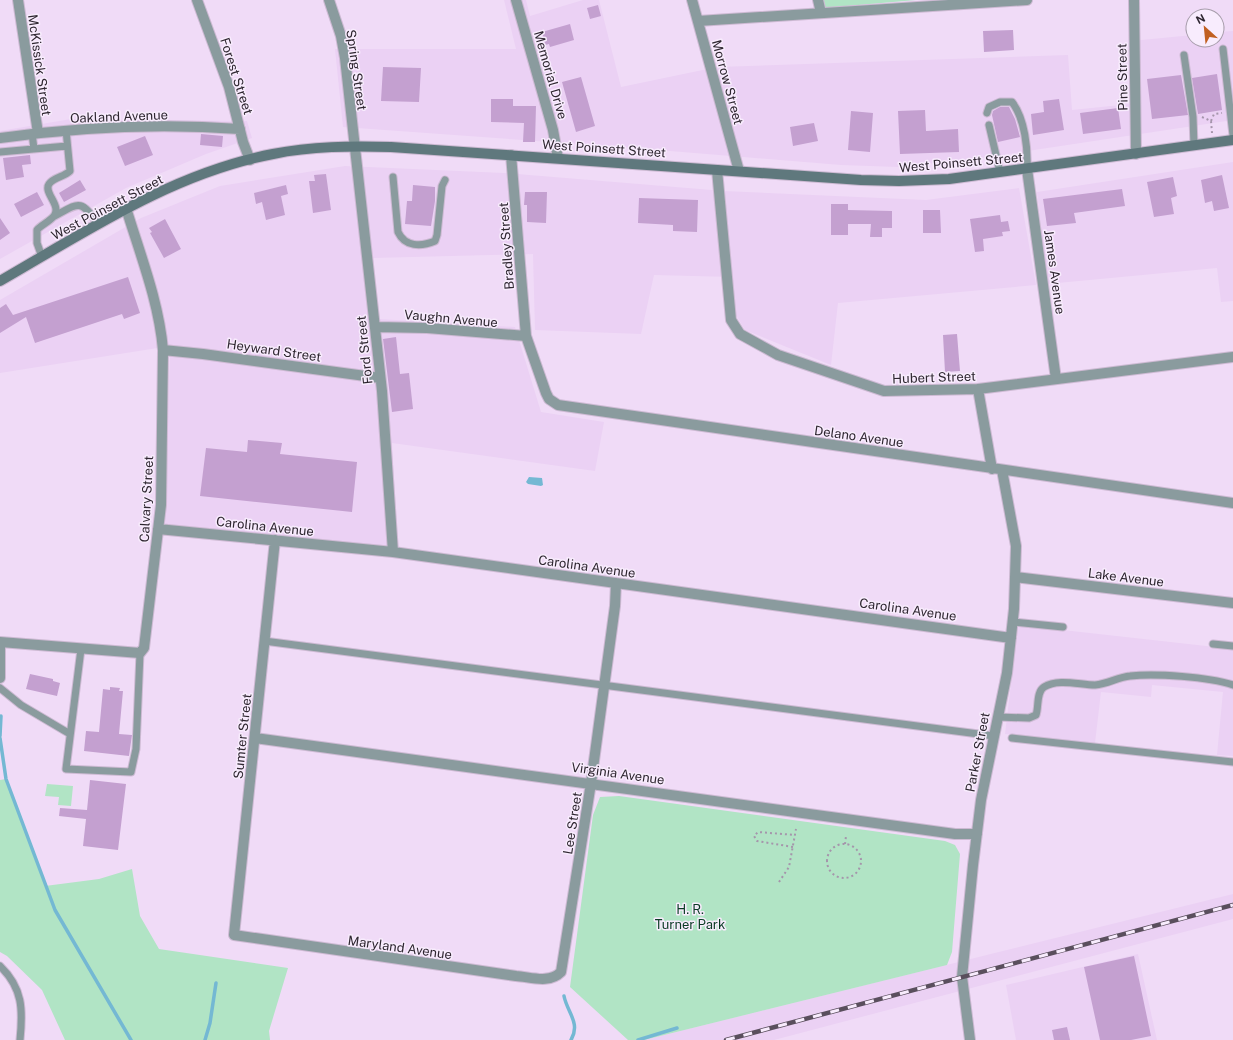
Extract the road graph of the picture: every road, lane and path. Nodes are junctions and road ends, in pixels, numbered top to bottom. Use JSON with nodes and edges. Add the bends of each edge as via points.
{"nodes":[{"id":1,"x":18,"y":0,"type":"edge"},
{"id":2,"x":196,"y":0,"type":"edge"},
{"id":3,"x":329,"y":0,"type":"edge"},
{"id":4,"x":516,"y":0,"type":"edge"},
{"id":5,"x":692,"y":0,"type":"edge"},
{"id":6,"x":818,"y":0,"type":"edge"},
{"id":7,"x":1027,"y":0,"type":"edge"},
{"id":8,"x":1134,"y":0,"type":"edge"},
{"id":9,"x":967,"y":2,"type":"edge"},
{"id":10,"x":821,"y":13,"type":"junction"},
{"id":11,"x":698,"y":21,"type":"junction"},
{"id":12,"x":1223,"y":49,"type":"dead end"},
{"id":13,"x":1184,"y":55,"type":"dead end"},
{"id":14,"x":1230,"y":112,"type":"junction"},
{"id":15,"x":987,"y":113,"type":"dead end"},
{"id":16,"x":1193,"y":117,"type":"junction"},
{"id":17,"x":1211,"y":121,"type":"junction"},
{"id":18,"x":989,"y":125,"type":"dead end"},
{"id":19,"x":240,"y":129,"type":"junction"},
{"id":20,"x":66,"y":130,"type":"junction"},
{"id":21,"x":35,"y":133,"type":"junction"},
{"id":22,"x":1212,"y":133,"type":"dead end"},
{"id":23,"x":1233,"y":135,"type":"edge"},
{"id":24,"x":0,"y":138,"type":"edge"},
{"id":25,"x":1233,"y":140,"type":"edge"},
{"id":26,"x":67,"y":146,"type":"junction"},
{"id":27,"x":354,"y":146,"type":"junction"},
{"id":28,"x":1194,"y":146,"type":"junction"},
{"id":29,"x":34,"y":149,"type":"junction"},
{"id":30,"x":0,"y":152,"type":"edge"},
{"id":31,"x":512,"y":154,"type":"junction"},
{"id":32,"x":1136,"y":154,"type":"junction"},
{"id":33,"x":558,"y":158,"type":"junction"},
{"id":34,"x":250,"y":160,"type":"junction"},
{"id":35,"x":1027,"y":169,"type":"junction"},
{"id":36,"x":717,"y":170,"type":"junction"},
{"id":37,"x":739,"y":171,"type":"junction"},
{"id":38,"x":1000,"y":172,"type":"junction"},
{"id":39,"x":393,"y":177,"type":"dead end"},
{"id":40,"x":445,"y":180,"type":"dead end"},
{"id":41,"x":126,"y":208,"type":"junction"},
{"id":42,"x":53,"y":217,"type":"junction"},
{"id":43,"x":98,"y":224,"type":"junction"},
{"id":44,"x":42,"y":257,"type":"junction"},
{"id":45,"x":0,"y":281,"type":"edge"},
{"id":46,"x":374,"y":327,"type":"junction"},
{"id":47,"x":526,"y":336,"type":"junction"},
{"id":48,"x":163,"y":350,"type":"junction"},
{"id":49,"x":1233,"y":357,"type":"edge"},
{"id":50,"x":380,"y":378,"type":"junction"},
{"id":51,"x":1056,"y":379,"type":"junction"},
{"id":52,"x":978,"y":388,"type":"junction"},
{"id":53,"x":997,"y":470,"type":"junction"},
{"id":54,"x":1233,"y":503,"type":"edge"},
{"id":55,"x":158,"y":529,"type":"junction"},
{"id":56,"x":275,"y":540,"type":"junction"},
{"id":57,"x":393,"y":552,"type":"junction"},
{"id":58,"x":1015,"y":576,"type":"junction"},
{"id":59,"x":616,"y":583,"type":"junction"},
{"id":60,"x":1233,"y":603,"type":"edge"},
{"id":61,"x":1013,"y":622,"type":"junction"},
{"id":62,"x":1063,"y":627,"type":"dead end"},
{"id":63,"x":1011,"y":638,"type":"junction"},
{"id":64,"x":264,"y":641,"type":"junction"},
{"id":65,"x":0,"y":642,"type":"edge"},
{"id":66,"x":1213,"y":644,"type":"dead end"},
{"id":67,"x":1233,"y":646,"type":"edge"},
{"id":68,"x":81,"y":649,"type":"junction"},
{"id":69,"x":140,"y":653,"type":"junction"},
{"id":70,"x":0,"y":678,"type":"edge"},
{"id":71,"x":1233,"y":685,"type":"edge"},
{"id":72,"x":604,"y":686,"type":"junction"},
{"id":73,"x":0,"y":688,"type":"edge"},
{"id":74,"x":998,"y":718,"type":"junction"},
{"id":75,"x":70,"y":734,"type":"junction"},
{"id":76,"x":994,"y":736,"type":"junction"},
{"id":77,"x":255,"y":738,"type":"junction"},
{"id":78,"x":1012,"y":738,"type":"dead end"},
{"id":79,"x":1233,"y":762,"type":"edge"},
{"id":80,"x":591,"y":783,"type":"junction"},
{"id":81,"x":796,"y":830,"type":"dead end"},
{"id":82,"x":977,"y":834,"type":"junction"},
{"id":83,"x":795,"y":835,"type":"junction"},
{"id":84,"x":846,"y":836,"type":"dead end"},
{"id":85,"x":845,"y":844,"type":"junction"},
{"id":86,"x":793,"y":847,"type":"junction"},
{"id":87,"x":779,"y":882,"type":"dead end"},
{"id":88,"x":234,"y":935,"type":"joint"},
{"id":89,"x":0,"y":966,"type":"edge"},
{"id":90,"x":562,"y":972,"type":"joint"},
{"id":91,"x":20,"y":1040,"type":"edge"},
{"id":92,"x":970,"y":1040,"type":"edge"}],
"edges":[{"from":1,"to":21,"type":"street","name":"McKissick Street"},
{"from":2,"to":19,"type":"street","name":"Forest Street","via":[[229,87]]},
{"from":3,"to":27,"type":"street","name":"Spring Street","via":[[342,45]]},
{"from":4,"to":33,"type":"street","name":"Memorial Drive","via":[[553,130]]},
{"from":5,"to":11,"type":"street","name":"Morrow Street"},
{"from":6,"to":10,"type":"street"},
{"from":7,"to":9,"type":"street"},
{"from":8,"to":32,"type":"street","name":"Pine Street"},
{"from":9,"to":10,"type":"street"},
{"from":10,"to":11,"type":"street"},
{"from":11,"to":37,"type":"street","name":"Morrow Street"},
{"from":12,"to":14,"type":"lane"},
{"from":13,"to":16,"type":"lane"},
{"from":14,"to":17,"type":"path","via":[[1214,114]]},
{"from":14,"to":23,"type":"lane"},
{"from":15,"to":35,"type":"lane","via":[[989,107],[1000,102],[1012,102],[1016,107],[1028,157]]},
{"from":16,"to":17,"type":"path","via":[[1204,116]]},
{"from":16,"to":28,"type":"lane"},
{"from":17,"to":22,"type":"path"},
{"from":18,"to":38,"type":"lane"},
{"from":19,"to":20,"type":"street","name":"Oakland Avenue","via":[[123,126]]},
{"from":19,"to":34,"type":"street","name":"Forest Street"},
{"from":20,"to":21,"type":"street","name":"Oakland Avenue"},
{"from":20,"to":26,"type":"lane"},
{"from":21,"to":24,"type":"street","name":"Oakland Avenue"},
{"from":21,"to":29,"type":"lane"},
{"from":25,"to":28,"type":"main road","name":"West Poinsett Street"},
{"from":26,"to":29,"type":"lane"},
{"from":26,"to":42,"type":"lane","via":[[70,170],[66,175],[52,181],[48,189],[55,206],[56,212]]},
{"from":27,"to":31,"type":"main road","name":"West Poinsett Street"},
{"from":27,"to":34,"type":"main road","name":"West Poinsett Street","via":[[296,150]]},
{"from":27,"to":46,"type":"street","name":"Ford Street"},
{"from":28,"to":32,"type":"main road","name":"West Poinsett Street"},
{"from":29,"to":30,"type":"lane"},
{"from":31,"to":33,"type":"main road","name":"West Poinsett Street"},
{"from":31,"to":47,"type":"street","name":"Bradley Street"},
{"from":32,"to":35,"type":"main road","name":"West Poinsett Street"},
{"from":33,"to":36,"type":"main road","name":"West Poinsett Street"},
{"from":34,"to":41,"type":"main road","name":"West Poinsett Street","via":[[189,179]]},
{"from":35,"to":38,"type":"main road","name":"West Poinsett Street"},
{"from":35,"to":51,"type":"street","name":"James Avenue"},
{"from":36,"to":37,"type":"main road","name":"West Poinsett Street"},
{"from":36,"to":52,"type":"street","name":"Hubert Street","via":[[731,320],[740,334],[778,355],[884,391]]},
{"from":37,"to":38,"type":"main road","name":"West Poinsett Street","via":[[899,181],[949,179]]},
{"from":39,"to":40,"type":"lane","via":[[398,232],[401,238],[415,245],[435,241]]},
{"from":41,"to":43,"type":"main road","name":"West Poinsett Street"},
{"from":41,"to":48,"type":"street","name":"Calvary Street","via":[[153,295],[162,330]]},
{"from":42,"to":43,"type":"lane","via":[[81,204]]},
{"from":42,"to":44,"type":"lane","via":[[35,234]]},
{"from":43,"to":44,"type":"main road","name":"West Poinsett Street"},
{"from":44,"to":45,"type":"main road","name":"West Poinsett Street"},
{"from":46,"to":47,"type":"street","name":"Vaughn Avenue","via":[[427,328]]},
{"from":46,"to":50,"type":"street","name":"Ford Street"},
{"from":47,"to":53,"type":"street","name":"Delano Avenue","via":[[546,393],[549,399],[558,405]]},
{"from":48,"to":50,"type":"street","name":"Heyward Street"},
{"from":48,"to":55,"type":"street","name":"Calvary Street","via":[[161,505]]},
{"from":49,"to":51,"type":"street","name":"Hubert Street"},
{"from":50,"to":57,"type":"street","name":"Ford Street"},
{"from":51,"to":52,"type":"street","name":"Hubert Street"},
{"from":52,"to":53,"type":"street","name":"Parker Street"},
{"from":53,"to":54,"type":"street","name":"Delano Avenue"},
{"from":53,"to":58,"type":"street","name":"Parker Street","via":[[1016,546]]},
{"from":55,"to":56,"type":"street","name":"Carolina Avenue"},
{"from":55,"to":69,"type":"street","name":"Calvary Street","via":[[148,624],[144,648]]},
{"from":56,"to":57,"type":"street","name":"Carolina Avenue"},
{"from":56,"to":64,"type":"street","name":"Sumter Street"},
{"from":57,"to":59,"type":"street","name":"Carolina Avenue"},
{"from":58,"to":60,"type":"street","name":"Lake Avenue"},
{"from":58,"to":61,"type":"street","name":"Parker Street"},
{"from":59,"to":63,"type":"street","name":"Carolina Avenue"},
{"from":59,"to":72,"type":"street","name":"Lee Street"},
{"from":61,"to":62,"type":"lane"},
{"from":61,"to":63,"type":"street","name":"Parker Street"},
{"from":63,"to":74,"type":"street","name":"Parker Street"},
{"from":64,"to":72,"type":"lane"},
{"from":64,"to":77,"type":"street","name":"Sumter Street"},
{"from":65,"to":68,"type":"street"},
{"from":65,"to":70,"type":"street"},
{"from":66,"to":67,"type":"lane"},
{"from":68,"to":69,"type":"street"},
{"from":68,"to":75,"type":"lane"},
{"from":69,"to":75,"type":"lane","via":[[136,749],[131,772],[66,769]]},
{"from":71,"to":74,"type":"lane","via":[[1213,680],[1150,675],[1128,676],[1096,685],[1056,683],[1044,687],[1041,691],[1036,715],[1029,718]]},
{"from":72,"to":76,"type":"lane"},
{"from":72,"to":80,"type":"street","name":"Lee Street"},
{"from":73,"to":75,"type":"lane","via":[[22,705]]},
{"from":74,"to":76,"type":"street","name":"Parker Street"},
{"from":76,"to":82,"type":"street","name":"Parker Street"},
{"from":77,"to":80,"type":"street","name":"Virginia Avenue"},
{"from":77,"to":88,"type":"street","name":"Sumter Street"},
{"from":78,"to":79,"type":"lane"},
{"from":80,"to":82,"type":"street","name":"Virginia Avenue","via":[[955,834]]},
{"from":80,"to":90,"type":"street","name":"Lee Street"},
{"from":81,"to":83,"type":"path"},
{"from":82,"to":92,"type":"street","name":"Parker Street","via":[[962,977]]},
{"from":83,"to":86,"type":"path"},
{"from":83,"to":86,"type":"path","via":[[758,832],[754,836],[757,841]]},
{"from":84,"to":85,"type":"path"},
{"from":85,"to":85,"type":"path","via":[[834,847],[827,862],[832,873],[842,878],[857,872],[861,862],[855,848]]},
{"from":86,"to":87,"type":"path","via":[[788,867]]},
{"from":88,"to":90,"type":"street","name":"Maryland Avenue","via":[[547,979]]},
{"from":89,"to":91,"type":"lane","via":[[15,983],[20,996],[23,1015]]}]}
